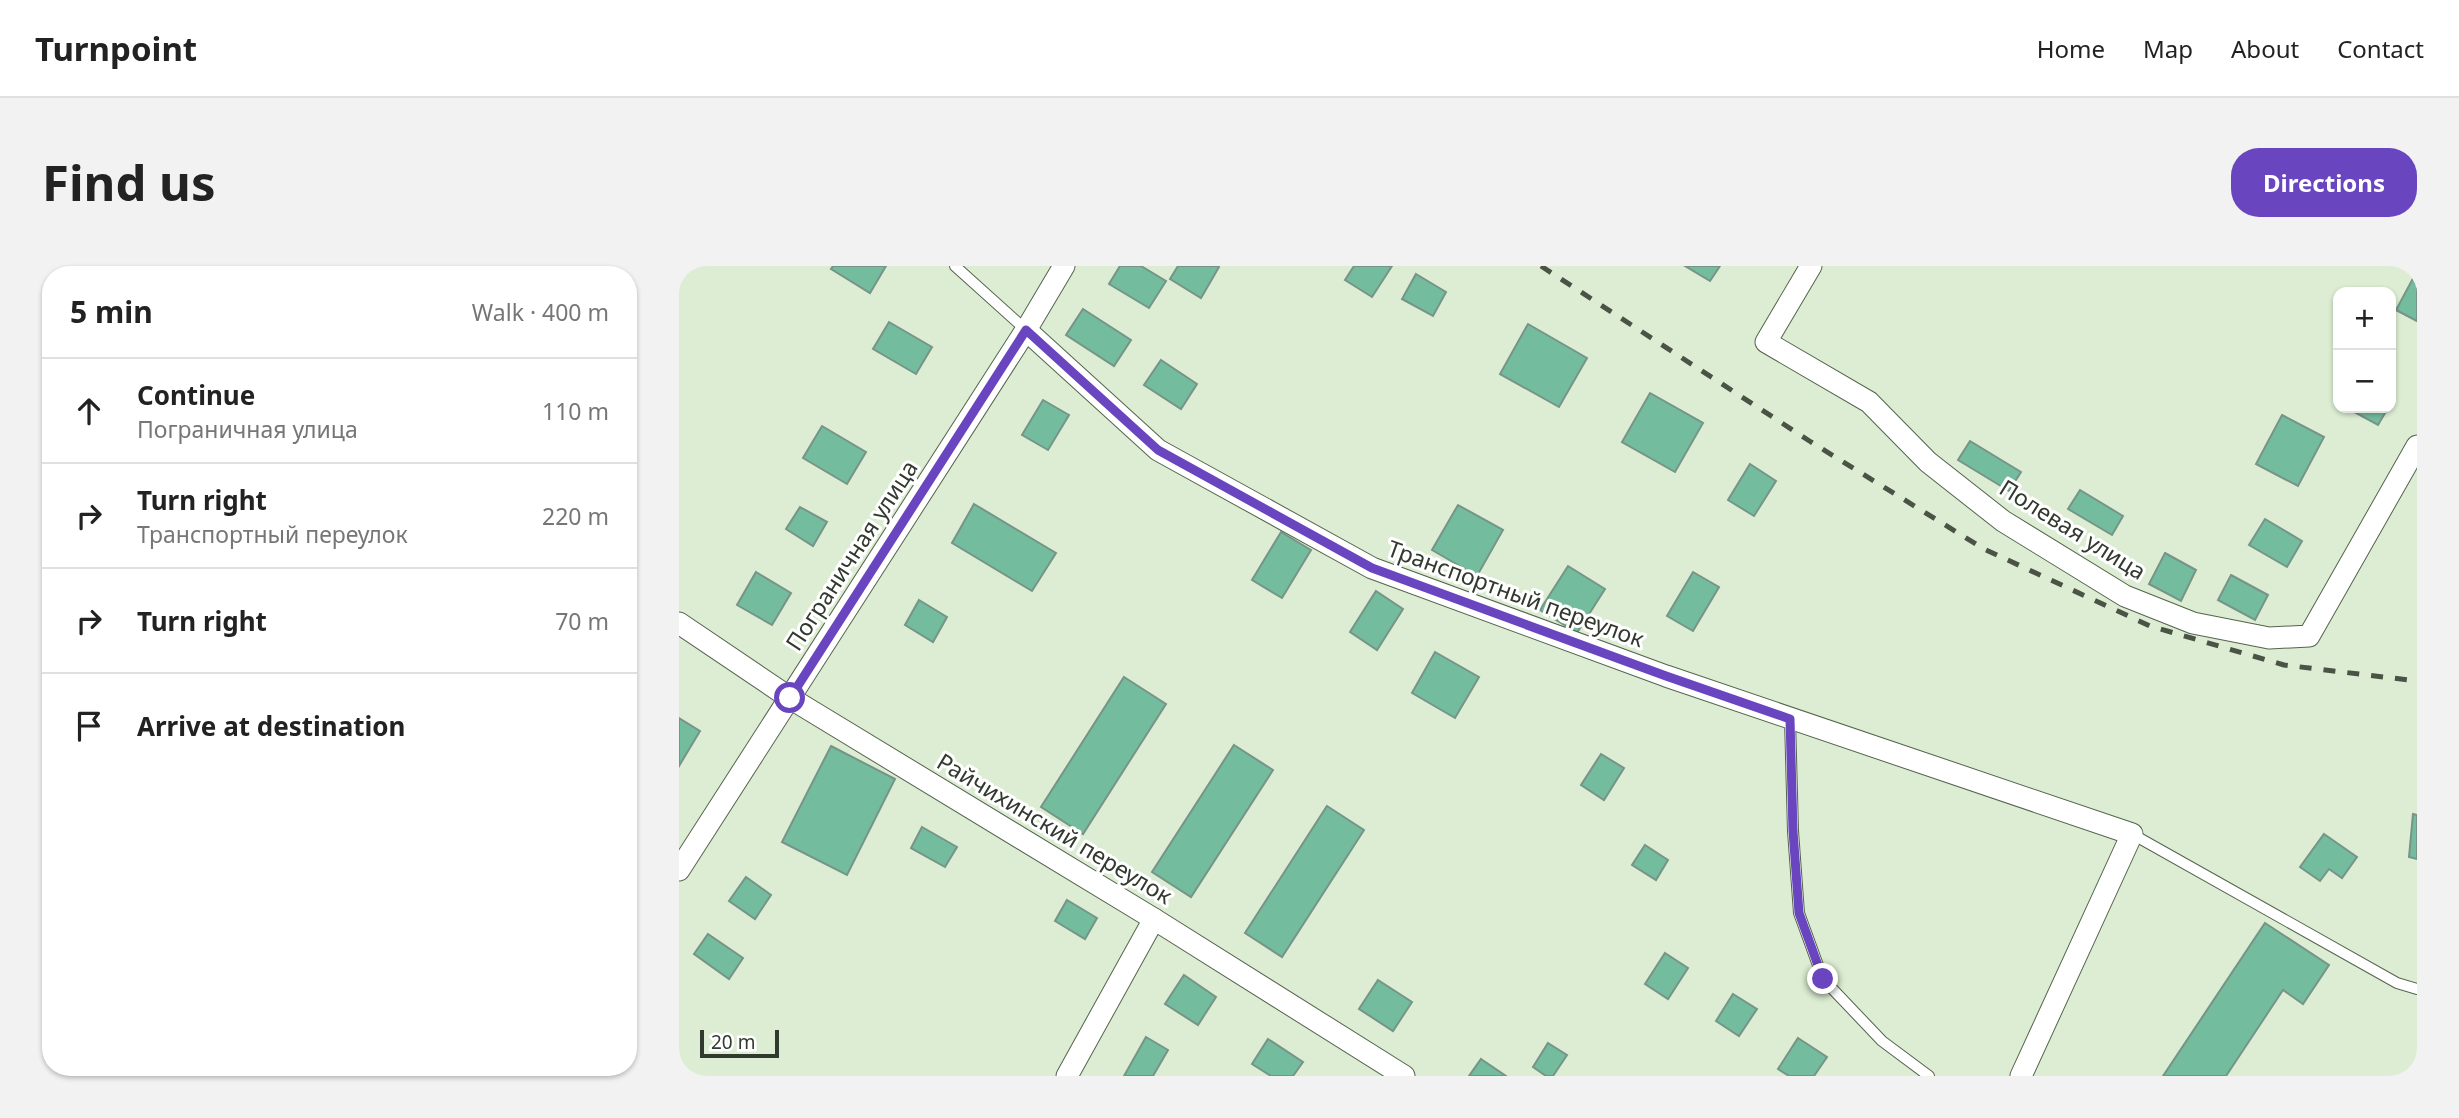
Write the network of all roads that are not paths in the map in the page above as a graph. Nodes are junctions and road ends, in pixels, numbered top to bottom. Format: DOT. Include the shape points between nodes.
graph roads {
  1 [pos="955,266"];
  2 [pos="1064,266"];
  3 [pos="1811,266"];
  4 [pos="1026,330"];
  5 [pos="2417,446"];
  6 [pos="679,623"];
  7 [pos="790,698"];
  8 [pos="1790,719"];
  9 [pos="2132,834"];
  10 [pos="679,870"];
  11 [pos="1154,919"];
  12 [pos="2417,989"];
  13 [pos="1067,1076"];
  14 [pos="1404,1076"];
  15 [pos="1929,1076"];
  16 [pos="2021,1076"];
  1 -- 4 [label="lane, Транспортный переулок"];
  2 -- 4 [label="street, Пограничная улица"];
  3 -- 5 [label="street, Полевая улица" via="1766,342 1869,402 1928,462 2003,521 2125,596 2193,623 2269,638 2309,636"];
  4 -- 7 [label="street, Пограничная улица"];
  4 -- 8 [label="street, Транспортный переулок" via="1158,450 1372,568"];
  6 -- 7 [label="street, Райчихинский переулок"];
  7 -- 10 [label="street, Пограничная улица"];
  7 -- 11 [label="street, Райчихинский переулок"];
  8 -- 9 [label="street, Транспортный переулок"];
  8 -- 15 [label="lane" via="1799,913 1823,979 1882,1041"];
  9 -- 12 [label="lane" via="2397,983"];
  9 -- 16 [label="street"];
  11 -- 13 [label="street"];
  11 -- 14 [label="street, Райчихинский переулок"];
}
